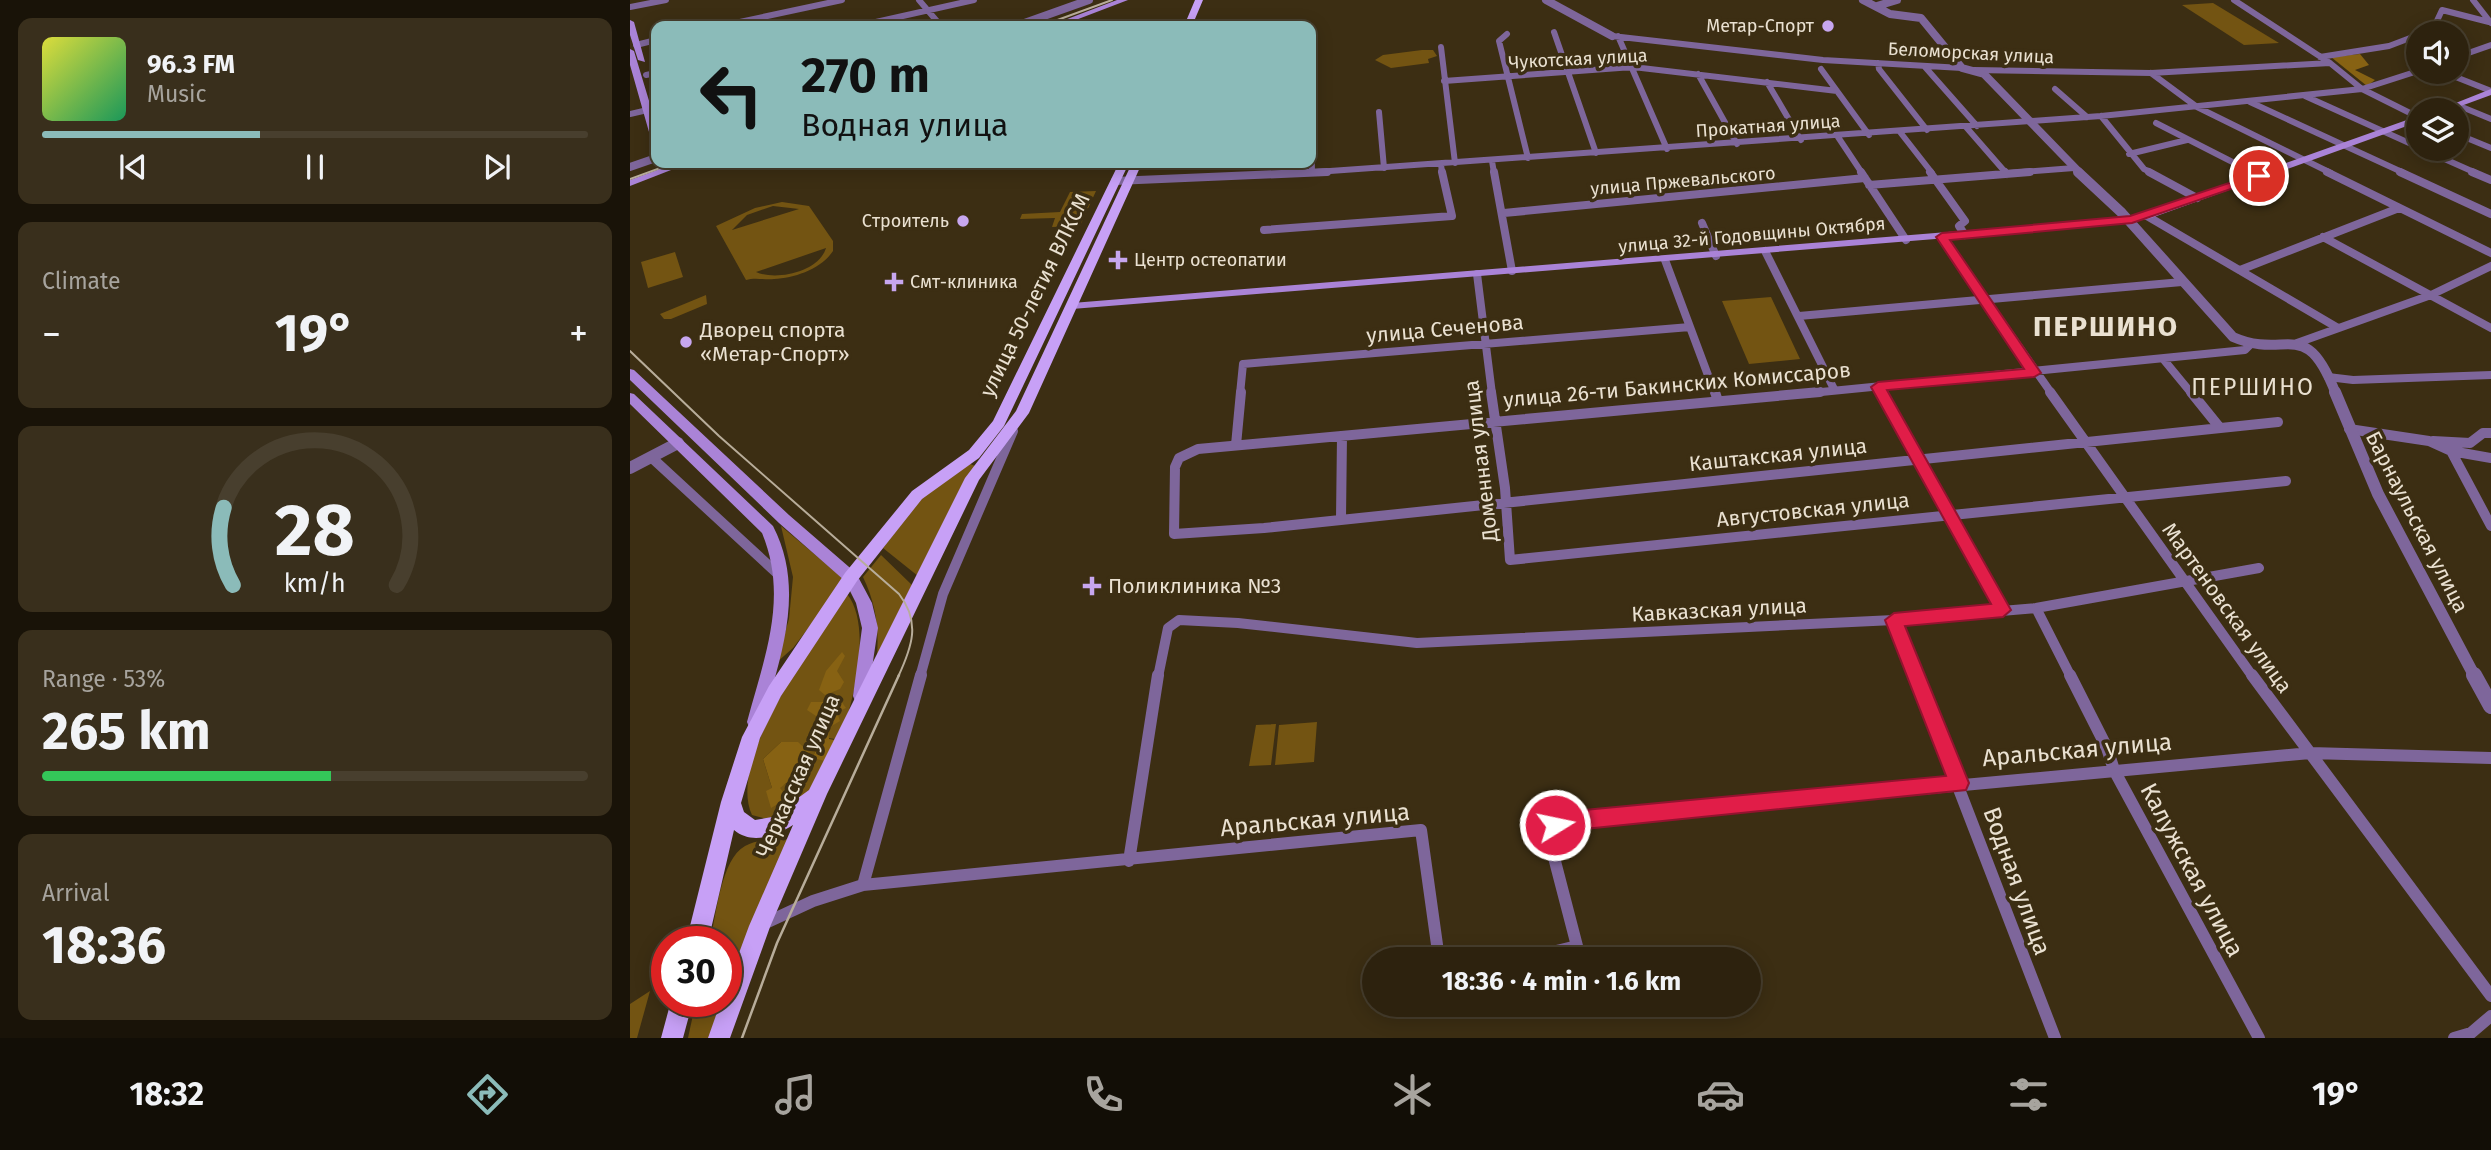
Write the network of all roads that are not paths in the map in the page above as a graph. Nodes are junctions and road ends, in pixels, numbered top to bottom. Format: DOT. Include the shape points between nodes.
graph roads {
  1 [pos="666,0"];
  2 [pos="842,0"];
  3 [pos="919,0"];
  4 [pos="975,0"];
  5 [pos="1089,0"];
  6 [pos="1124,0"];
  7 [pos="1199,0"];
  8 [pos="1207,0"];
  9 [pos="1546,0"];
  10 [pos="1863,0"];
  11 [pos="1897,0"];
  12 [pos="2234,0"];
  13 [pos="2473,0"];
  14 [pos="1878,3"];
  15 [pos="630,8"];
  16 [pos="928,10"];
  17 [pos="758,21"];
  18 [pos="880,21"];
  19 [pos="937,21"];
  20 [pos="1030,21"];
  21 [pos="1067,21"];
  22 [pos="1190,21"];
  23 [pos="1201,21"];
  24 [pos="2437,21"];
  25 [pos="630,22"];
  26 [pos="2490,22"];
  27 [pos="1554,32"];
  28 [pos="1507,34"];
  29 [pos="1615,36"];
  30 [pos="2406,39"];
  31 [pos="651,43"];
  32 [pos="2491,45"];
  33 [pos="1441,47"];
  34 [pos="635,51"];
  35 [pos="2469,53"];
  36 [pos="2320,57"];
  37 [pos="1806,58"];
  38 [pos="1823,60"];
  39 [pos="1878,63"];
  40 [pos="2330,63"];
  41 [pos="1925,66"];
  42 [pos="1633,67"];
  43 [pos="1821,68"];
  44 [pos="1967,69"];
  45 [pos="1569,71"];
  46 [pos="2151,73"];
  47 [pos="651,74"];
  48 [pos="1698,74"];
  49 [pos="646,75"];
  50 [pos="2406,75"];
  51 [pos="1507,76"];
  52 [pos="1444,80"];
  53 [pos="1767,82"];
  54 [pos="2469,83"];
  55 [pos="2055,89"];
  56 [pos="2362,89"];
  57 [pos="1837,91"];
  58 [pos="2491,92"];
  59 [pos="2305,96"];
  60 [pos="651,98"];
  61 [pos="2469,100"];
  62 [pos="651,101"];
  63 [pos="2249,102"];
  64 [pos="2197,107"];
  65 [pos="651,108"];
  66 [pos="2469,110"];
  67 [pos="1379,111"];
  68 [pos="2406,112"];
  69 [pos="630,114"];
  70 [pos="2101,116"];
  71 [pos="2087,117"];
  72 [pos="2491,119"];
  73 [pos="2032,122"];
  74 [pos="2156,123"];
  75 [pos="2406,123"];
  76 [pos="1966,127"];
  77 [pos="1977,127"];
  78 [pos="1927,130"];
  79 [pos="2384,131"];
  80 [pos="1899,132"];
  81 [pos="1869,135"];
  82 [pos="1838,137"];
  83 [pos="1801,139"];
  84 [pos="2469,139"];
  85 [pos="2187,140"];
  86 [pos="2406,141"];
  87 [pos="1737,144"];
  88 [pos="2345,145"];
  89 [pos="1667,149"];
  90 [pos="2491,149"];
  91 [pos="1596,153"];
  92 [pos="2129,154"];
  93 [pos="1528,158"];
  94 [pos="651,160"];
  95 [pos="2303,160"];
  96 [pos="1492,161"];
  97 [pos="2449,161"];
  98 [pos="1455,163"];
  99 [pos="1441,164"];
  100 [pos="630,167"];
  101 [pos="660,168"];
  102 [pos="1122,168"];
  103 [pos="1135,168"];
  104 [pos="1312,168"];
  105 [pos="1384,168"];
  106 [pos="2074,168"];
  107 [pos="1312,173"];
  108 [pos="2007,174"];
  109 [pos="2259,176"];
  110 [pos="1937,180"];
  111 [pos="2491,180"];
  112 [pos="1115,181"];
  113 [pos="1129,181"];
  114 [pos="1867,182"];
  115 [pos="630,183"];
  116 [pos="2197,198"];
  117 [pos="2399,208"];
  118 [pos="1504,213"];
  119 [pos="2491,214"];
  120 [pos="2147,216"];
  121 [pos="2127,220"];
  122 [pos="1702,223"];
  123 [pos="1264,230"];
  124 [pos="1965,235"];
  125 [pos="1942,237"];
  126 [pos="2323,237"];
  127 [pos="1906,240"];
  128 [pos="1765,251"];
  129 [pos="2491,253"];
  130 [pos="1716,256"];
  131 [pos="1665,260"];
  132 [pos="2491,266"];
  133 [pos="2240,270"];
  134 [pos="1512,271"];
  135 [pos="1478,274"];
  136 [pos="2182,282"];
  137 [pos="2431,295"];
  138 [pos="1983,299"];
  139 [pos="1055,306"];
  140 [pos="1072,306"];
  141 [pos="1799,316"];
  142 [pos="1690,327"];
  143 [pos="2338,328"];
  144 [pos="2491,328"];
  145 [pos="2297,343"];
  146 [pos="1484,344"];
  147 [pos="2250,345"];
  148 [pos="2164,360"];
  149 [pos="630,373"];
  150 [pos="2034,373"];
  151 [pos="2491,375"];
  152 [pos="2328,377"];
  153 [pos="1878,387"];
  154 [pos="1834,389"];
  155 [pos="630,397"];
  156 [pos="1718,401"];
  157 [pos="1497,421"];
  158 [pos="2278,422"];
  159 [pos="1015,427"];
  160 [pos="2220,428"];
  161 [pos="2349,429"];
  162 [pos="2491,433"];
  163 [pos="695,434"];
  164 [pos="1342,436"];
  165 [pos="2087,442"];
  166 [pos="2429,442"];
  167 [pos="678,443"];
  168 [pos="2470,443"];
  169 [pos="1236,445"];
  170 [pos="2451,452"];
  171 [pos="651,457"];
  172 [pos="2486,457"];
  173 [pos="1918,458"];
  174 [pos="630,468"];
  175 [pos="2286,481"];
  176 [pos="2122,495"];
  177 [pos="1509,501"];
  178 [pos="1949,515"];
  179 [pos="1341,518"];
  180 [pos="2491,526"];
  181 [pos="1174,534"];
  182 [pos="1510,560"];
  183 [pos="2259,568"];
  184 [pos="851,578"];
  185 [pos="784,579"];
  186 [pos="2182,581"];
  187 [pos="2036,608"];
  188 [pos="2003,610"];
  189 [pos="1894,620"];
  190 [pos="2491,706"];
  191 [pos="854,721"];
  192 [pos="751,737"];
  193 [pos="2310,753"];
  194 [pos="2491,758"];
  195 [pos="2114,770"];
  196 [pos="1959,783"];
  197 [pos="818,791"];
  198 [pos="731,802"];
  199 [pos="1129,861"];
  200 [pos="863,885"];
  201 [pos="701,926"];
  202 [pos="760,926"];
  203 [pos="1437,947"];
  204 [pos="1573,947"];
  205 [pos="2491,996"];
  206 [pos="2491,1016"];
  207 [pos="678,1017"];
  208 [pos="672,1038"];
  209 [pos="719,1038"];
  210 [pos="2055,1038"];
  211 [pos="2259,1038"];
  212 [pos="2454,1038"];
  1 -- 15 [label="street"];
  2 -- 17 [label="street"];
  3 -- 16 [label="street"];
  4 -- 16 [label="street"];
  5 -- 20 [label="street"];
  6 -- 21 [label="main road"];
  7 -- 22 [label="main road"];
  8 -- 23 [label="main road"];
  9 -- 29 [label="street"];
  10 -- 14 [label="street"];
  11 -- 14 [label="street"];
  12 -- 36 [label="street"];
  13 -- 26 [label="street"];
  14 -- 44 [label="street" via="1890,14 1921,18"];
  16 -- 18 [label="street"];
  16 -- 19 [label="street"];
  24 -- 26 [label="street" via="2442,10"];
  25 -- 34 [label="main road"];
  27 -- 45 [label="street"];
  28 -- 51 [label="street" via="1499,41"];
  29 -- 37 [label="street, Беломорская улица"];
  29 -- 42 [label="street"];
  30 -- 36 [label="street"];
  31 -- 34 [label="street"];
  32 -- 35 [label="street"];
  33 -- 52 [label="street"];
  34 -- 49 [label="main road"];
  34 -- 62 [label="main road"];
  36 -- 40 [label="street"];
  37 -- 38 [label="street, Беломорская улица"];
  37 -- 43 [label="street"];
  38 -- 39 [label="street, Беломорская улица"];
  38 -- 43 [label="street"];
  39 -- 41 [label="street, Беломорская улица"];
  39 -- 78 [label="street"];
  40 -- 46 [label="street, Беломорская улица"];
  40 -- 56 [label="street"];
  41 -- 44 [label="street, Беломорская улица"];
  41 -- 77 [label="street"];
  42 -- 45 [label="street, Чукотская улица"];
  42 -- 48 [label="street, Чукотская улица"];
  42 -- 89 [label="street"];
  43 -- 57 [label="street"];
  44 -- 46 [label="street, Беломорская улица"];
  44 -- 73 [label="street" via="1984,74"];
  45 -- 51 [label="street, Чукотская улица"];
  45 -- 91 [label="street"];
  46 -- 64 [label="street"];
  47 -- 49 [label="street"];
  48 -- 53 [label="street, Чукотская улица"];
  48 -- 87 [label="street"];
  49 -- 60 [label="main road"];
  50 -- 56 [label="street, Прокатная улица"];
  51 -- 52 [label="street, Чукотская улица"];
  51 -- 93 [label="street"];
  52 -- 98 [label="street"];
  53 -- 57 [label="street, Чукотская улица"];
  53 -- 83 [label="street"];
  54 -- 58 [label="street"];
  55 -- 71 [label="street"];
  56 -- 59 [label="street, Прокатная улица"];
  56 -- 68 [label="street"];
  57 -- 81 [label="street"];
  58 -- 61 [label="main road"];
  59 -- 63 [label="street, Прокатная улица"];
  59 -- 79 [label="street"];
  63 -- 64 [label="street, Прокатная улица"];
  63 -- 88 [label="street"];
  64 -- 70 [label="street, Прокатная улица"];
  64 -- 95 [label="street"];
  65 -- 69 [label="street"];
  66 -- 72 [label="street"];
  67 -- 105 [label="street"];
  70 -- 71 [label="street, Прокатная улица"];
  70 -- 92 [label="street"];
  71 -- 73 [label="street, Прокатная улица"];
  73 -- 77 [label="street, Прокатная улица"];
  73 -- 106 [label="street"];
  74 -- 85 [label="street"];
  75 -- 79 [label="main road, улица 32-й Годовщины Октября"];
  76 -- 77 [label="street, Прокатная улица"];
  76 -- 78 [label="street, Прокатная улица"];
  76 -- 108 [label="street"];
  78 -- 80 [label="street, Прокатная улица"];
  79 -- 86 [label="street"];
  79 -- 88 [label="main road, улица 32-й Годовщины Октября"];
  80 -- 81 [label="street, Прокатная улица"];
  80 -- 110 [label="street"];
  81 -- 82 [label="street, Прокатная улица"];
  82 -- 83 [label="street, Прокатная улица"];
  82 -- 114 [label="street"];
  83 -- 87 [label="street, Прокатная улица"];
  84 -- 90 [label="street"];
  85 -- 92 [label="street"];
  85 -- 109 [label="street"];
  87 -- 89 [label="street, Прокатная улица"];
  88 -- 95 [label="main road, улица 32-й Годовщины Октября"];
  88 -- 119 [label="street"];
  89 -- 91 [label="street, Прокатная улица"];
  91 -- 93 [label="street, Прокатная улица"];
  92 -- 116 [label="street" via="2144,169"];
  93 -- 96 [label="street, Прокатная улица"];
  94 -- 100 [label="street"];
  95 -- 109 [label="main road, улица 32-й Годовщины Октября"];
  95 -- 117 [label="street"];
  96 -- 98 [label="street, Прокатная улица"];
  96 -- 118 [label="street"];
  97 -- 111 [label="street"];
  98 -- 99 [label="street, Прокатная улица"];
  99 -- 105 [label="street, Прокатная улица"];
  99 -- 123 [label="street" via="1452,216"];
  101 -- 115 [label="main road"];
  102 -- 112 [label="main road, улица 50-летия ВЛКСМ"];
  103 -- 113 [label="main road, улица 50-летия ВЛКСМ"];
  104 -- 107 [label="street"];
  105 -- 107 [label="street, Прокатная улица"];
  106 -- 108 [label="street, улица Пржевальского"];
  106 -- 121 [label="street"];
  107 -- 113 [label="street, Прокатная улица"];
  108 -- 110 [label="street, улица Пржевальского"];
  109 -- 116 [label="main road, улица 32-й Годовщины Октября"];
  110 -- 114 [label="street, улица Пржевальского"];
  110 -- 124 [label="street" via="1960,209 1965,221 1959,226"];
  112 -- 113 [label="street, Прокатная улица"];
  112 -- 139 [label="main road, улица 50-летия ВЛКСМ"];
  113 -- 140 [label="main road, улица 50-летия ВЛКСМ"];
  114 -- 118 [label="street, улица Пржевальского" via="1824,181"];
  114 -- 127 [label="street"];
  116 -- 120 [label="main road, улица 32-й Годовщины Октября"];
  117 -- 126 [label="street"];
  117 -- 129 [label="street"];
  118 -- 134 [label="street"];
  120 -- 121 [label="main road, улица 32-й Годовщины Октября"];
  120 -- 133 [label="street"];
  121 -- 124 [label="main road, улица 32-й Годовщины Октября"];
  121 -- 136 [label="street"];
  122 -- 130 [label="street"];
  124 -- 125 [label="main road, улица 32-й Годовщины Октября"];
  125 -- 127 [label="main road, улица 32-й Годовщины Октября"];
  125 -- 138 [label="street, Мартеновская улица"];
  126 -- 133 [label="street"];
  126 -- 137 [label="street"];
  127 -- 128 [label="main road, улица 32-й Годовщины Октября"];
  128 -- 130 [label="main road, улица 32-й Годовщины Октября"];
  128 -- 141 [label="street"];
  130 -- 131 [label="main road, улица 32-й Годовщины Октября"];
  131 -- 134 [label="main road, улица 32-й Годовщины Октября"];
  131 -- 142 [label="street"];
  132 -- 137 [label="street, улица 26-ти Бакинских Комиссаров"];
  133 -- 143 [label="street"];
  134 -- 135 [label="main road, улица 32-й Годовщины Октября"];
  135 -- 140 [label="main road, улица 32-й Годовщины Октября"];
  135 -- 146 [label="street, Доменная улица"];
  136 -- 138 [label="street"];
  136 -- 147 [label="street" via="2233,337"];
  137 -- 143 [label="street, улица 26-ти Бакинских Комиссаров"];
  137 -- 144 [label="street"];
  138 -- 141 [label="street"];
  138 -- 150 [label="street, Мартеновская улица"];
  139 -- 140 [label="main road"];
  139 -- 184 [label="main road, улица 50-летия ВЛКСМ" via="985,443 916,495"];
  140 -- 159 [label="main road, улица 50-летия ВЛКСМ"];
  141 -- 154 [label="street"];
  142 -- 146 [label="street, улица Сеченова"];
  142 -- 156 [label="street"];
  143 -- 145 [label="street, улица 26-ти Бакинских Комиссаров"];
  145 -- 147 [label="street, улица 26-ти Бакинских Комиссаров"];
  145 -- 152 [label="street, Барнаульская улица" via="2313,351"];
  146 -- 157 [label="street, Доменная улица"];
  146 -- 169 [label="street, улица Сеченова" via="1243,364"];
  147 -- 148 [label="street, улица 26-ти Бакинских Комиссаров" via="2245,350"];
  148 -- 150 [label="street, улица 26-ти Бакинских Комиссаров"];
  148 -- 160 [label="street"];
  149 -- 163 [label="main road, Черкасская улица"];
  150 -- 153 [label="street, улица 26-ти Бакинских Комиссаров"];
  150 -- 165 [label="street, Мартеновская улица"];
  151 -- 152 [label="street"];
  152 -- 161 [label="street, Барнаульская улица"];
  153 -- 154 [label="street, улица 26-ти Бакинских Комиссаров"];
  153 -- 173 [label="street"];
  154 -- 156 [label="street, улица 26-ти Бакинских Комиссаров"];
  155 -- 167 [label="main road, Черкасская улица"];
  156 -- 157 [label="street, улица 26-ти Бакинских Комиссаров"];
  157 -- 164 [label="street, улица 26-ти Бакинских Комиссаров"];
  157 -- 177 [label="street, Доменная улица"];
  158 -- 160 [label="street, Каштакская улица"];
  159 -- 191 [label="main road, улица 50-летия ВЛКСМ" via="973,478"];
  159 -- 200 [label="street" via="943,594"];
  160 -- 165 [label="street, Каштакская улица"];
  161 -- 166 [label="street, Барнаульская улица"];
  161 -- 190 [label="street, Барнаульская улица" via="2404,548"];
  162 -- 168 [label="street"];
  163 -- 167 [label="main road"];
  163 -- 184 [label="main road, Черкасская улица"];
  164 -- 169 [label="street, улица 26-ти Бакинских Комиссаров"];
  164 -- 179 [label="street"];
  165 -- 173 [label="street, Каштакская улица"];
  165 -- 176 [label="street, Мартеновская улица"];
  166 -- 168 [label="street"];
  166 -- 170 [label="street, Барнаульская улица"];
  167 -- 171 [label="street"];
  167 -- 185 [label="main road, Черкасская улица" via="768,530 781,556"];
  168 -- 172 [label="street"];
  169 -- 181 [label="street, улица 26-ти Бакинских Комиссаров" via="1198,449 1179,458 1170,488"];
  170 -- 172 [label="street, Барнаульская улица"];
  170 -- 180 [label="street"];
  171 -- 174 [label="street"];
  171 -- 185 [label="street"];
  173 -- 177 [label="street, Каштакская улица"];
  173 -- 178 [label="street"];
  175 -- 176 [label="street, Августовская улица"];
  176 -- 178 [label="street, Августовская улица"];
  176 -- 186 [label="street, Мартеновская улица"];
  177 -- 179 [label="street, Каштакская улица"];
  177 -- 182 [label="street, Доменная улица"];
  178 -- 182 [label="street, Августовская улица"];
  178 -- 188 [label="street"];
  179 -- 181 [label="street, Каштакская улица"];
  183 -- 186 [label="street, Кавказская улица"];
  184 -- 191 [label="main road, Черкасская улица" via="870,628 865,679"];
  184 -- 192 [label="main road, улица 50-летия ВЛКСМ" via="775,691"];
  185 -- 192 [label="main road, Черкасская улица" via="778,631"];
  186 -- 187 [label="street, Кавказская улица"];
  186 -- 193 [label="street, Мартеновская улица"];
  187 -- 188 [label="street, Кавказская улица"];
  187 -- 195 [label="street, Калужская улица"];
  188 -- 189 [label="street, Кавказская улица"];
  189 -- 196 [label="street, Водная улица"];
  189 -- 199 [label="street, Кавказская улица" via="1417,643 1179,620 1168,628 1164,639"];
  191 -- 197 [label="main road, Черкасская улица"];
  192 -- 198 [label="main road, Черкасская улица"];
  193 -- 194 [label="street, Аральская улица"];
  193 -- 195 [label="street, Аральская улица"];
  193 -- 205 [label="street, Мартеновская улица"];
  195 -- 196 [label="street, Аральская улица"];
  195 -- 211 [label="street, Калужская улица"];
  196 -- 204 [label="street, Аральская улица" via="1563,822 1550,832 1550,842 1577,946"];
  196 -- 210 [label="street, Водная улица"];
  197 -- 198 [label="main road" via="786,819 756,830 737,823"];
  197 -- 202 [label="main road, Черкасская улица"];
  198 -- 201 [label="main road, Черкасская улица"];
  199 -- 200 [label="street, Аральская улица"];
  199 -- 203 [label="street, Аральская улица" via="1421,830"];
  200 -- 202 [label="street, Аральская улица" via="813,901"];
  202 -- 209 [label="main road, Черкасская улица"];
  206 -- 212 [label="street" via="2471,1033"];
  207 -- 208 [label="main road"];
}
